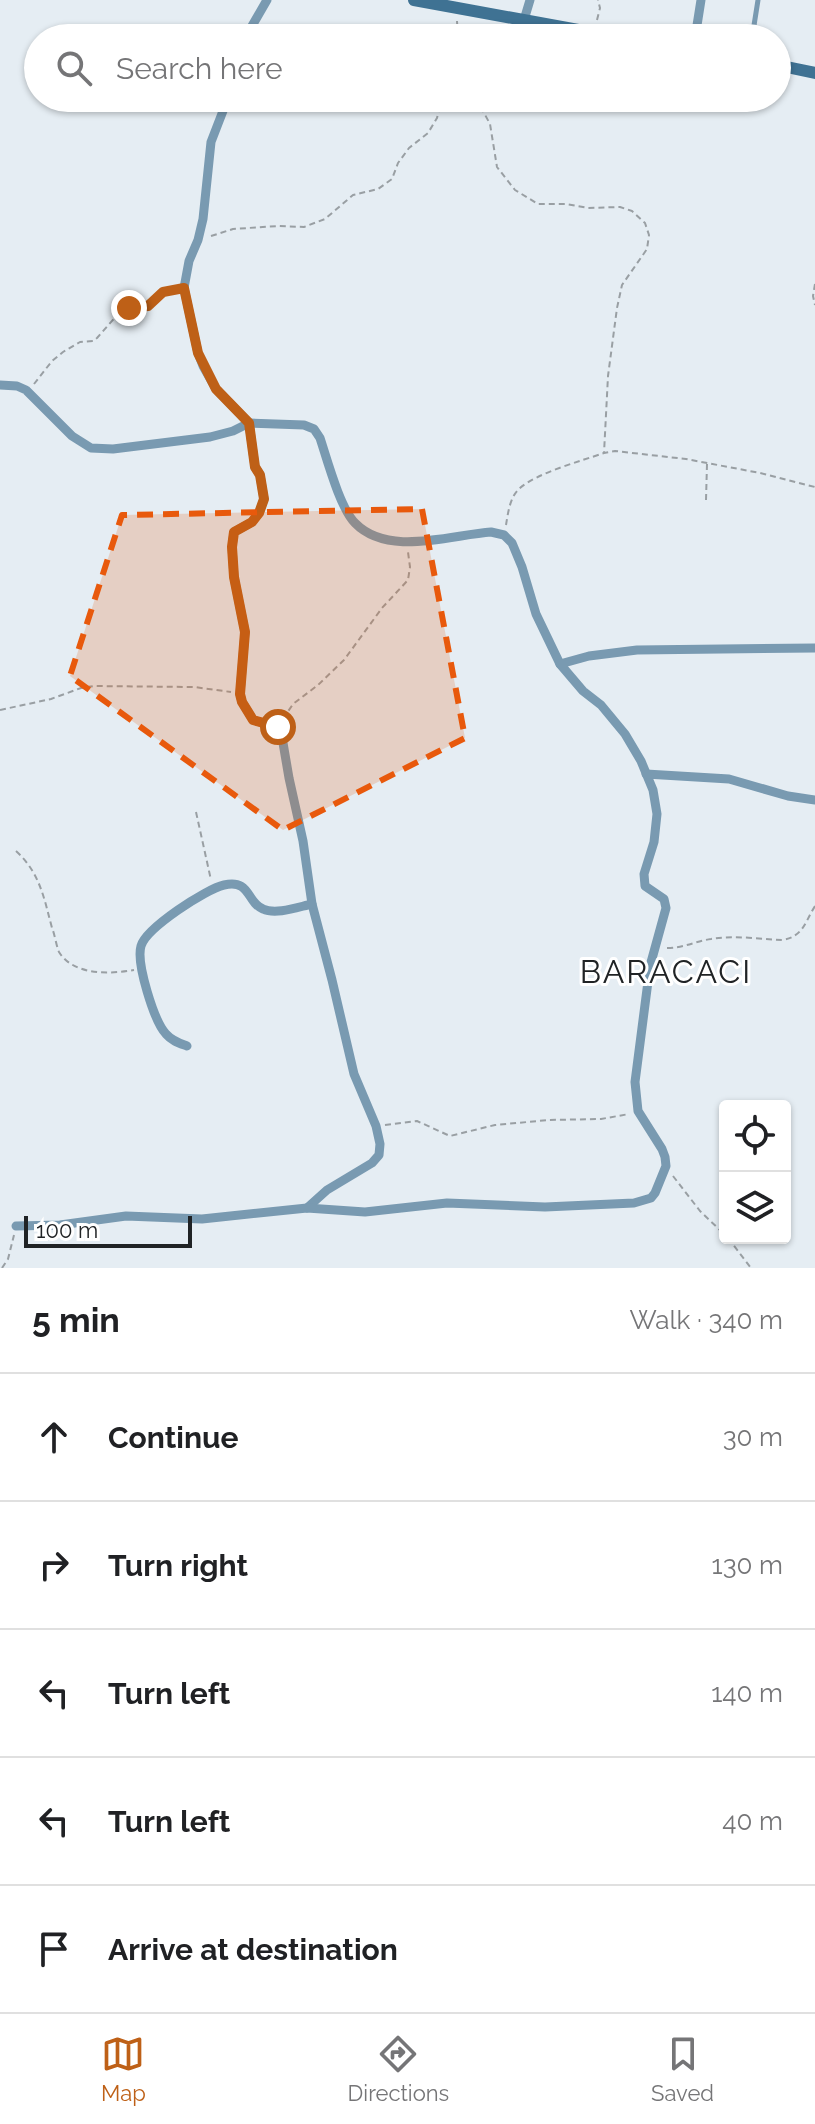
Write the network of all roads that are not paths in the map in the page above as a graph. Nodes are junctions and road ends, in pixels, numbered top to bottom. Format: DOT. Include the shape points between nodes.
graph roads {
  1 [pos="267,0"];
  2 [pos="414,0"];
  3 [pos="530,0"];
  4 [pos="701,0"];
  5 [pos="758,0"];
  6 [pos="524,20"];
  7 [pos="253,24"];
  8 [pos="545,24"];
  9 [pos="697,24"];
  10 [pos="754,24"];
  11 [pos="791,68"];
  12 [pos="815,73"];
  13 [pos="223,112"];
  14 [pos="0,385"];
  15 [pos="249,423"];
  16 [pos="815,648"];
  17 [pos="560,664"];
  18 [pos="646,774"];
  19 [pos="815,800"];
  20 [pos="312,904"];
  21 [pos="187,1046"];
  22 [pos="307,1208"];
  23 [pos="16,1226"];
  1 -- 7 [label="street"];
  2 -- 6 [label="main road"];
  3 -- 6 [label="street"];
  4 -- 9 [label="street"];
  5 -- 10 [label="lane"];
  6 -- 8 [label="main road"];
  11 -- 12 [label="main road"];
  13 -- 15 [label="street" via="211,142 203,219 184,288 203,366 216,389"];
  14 -- 15 [label="street" via="26,390 91,448 210,437"];
  15 -- 17 [label="street" via="314,429 345,507 372,535 406,541 504,535 512,543"];
  15 -- 20 [label="street" via="264,499 252,522 234,532 232,547 245,632 240,694 253,720 278,727 282,737"];
  16 -- 17 [label="street" via="637,650"];
  17 -- 18 [label="street" via="625,734"];
  18 -- 19 [label="street" via="729,779"];
  18 -- 22 [label="street" via="657,814 645,886 664,899 666,908 648,976 635,1082 638,1111 662,1149 666,1166 655,1193 634,1203 545,1207 447,1203 365,1212"];
  20 -- 21 [label="street" via="265,910 242,886 223,885 170,915 149,934 140,948 150,1002 165,1034"];
  20 -- 22 [label="street" via="354,1074 380,1144 372,1163"];
  22 -- 23 [label="street" via="202,1219 126,1216"];
}
